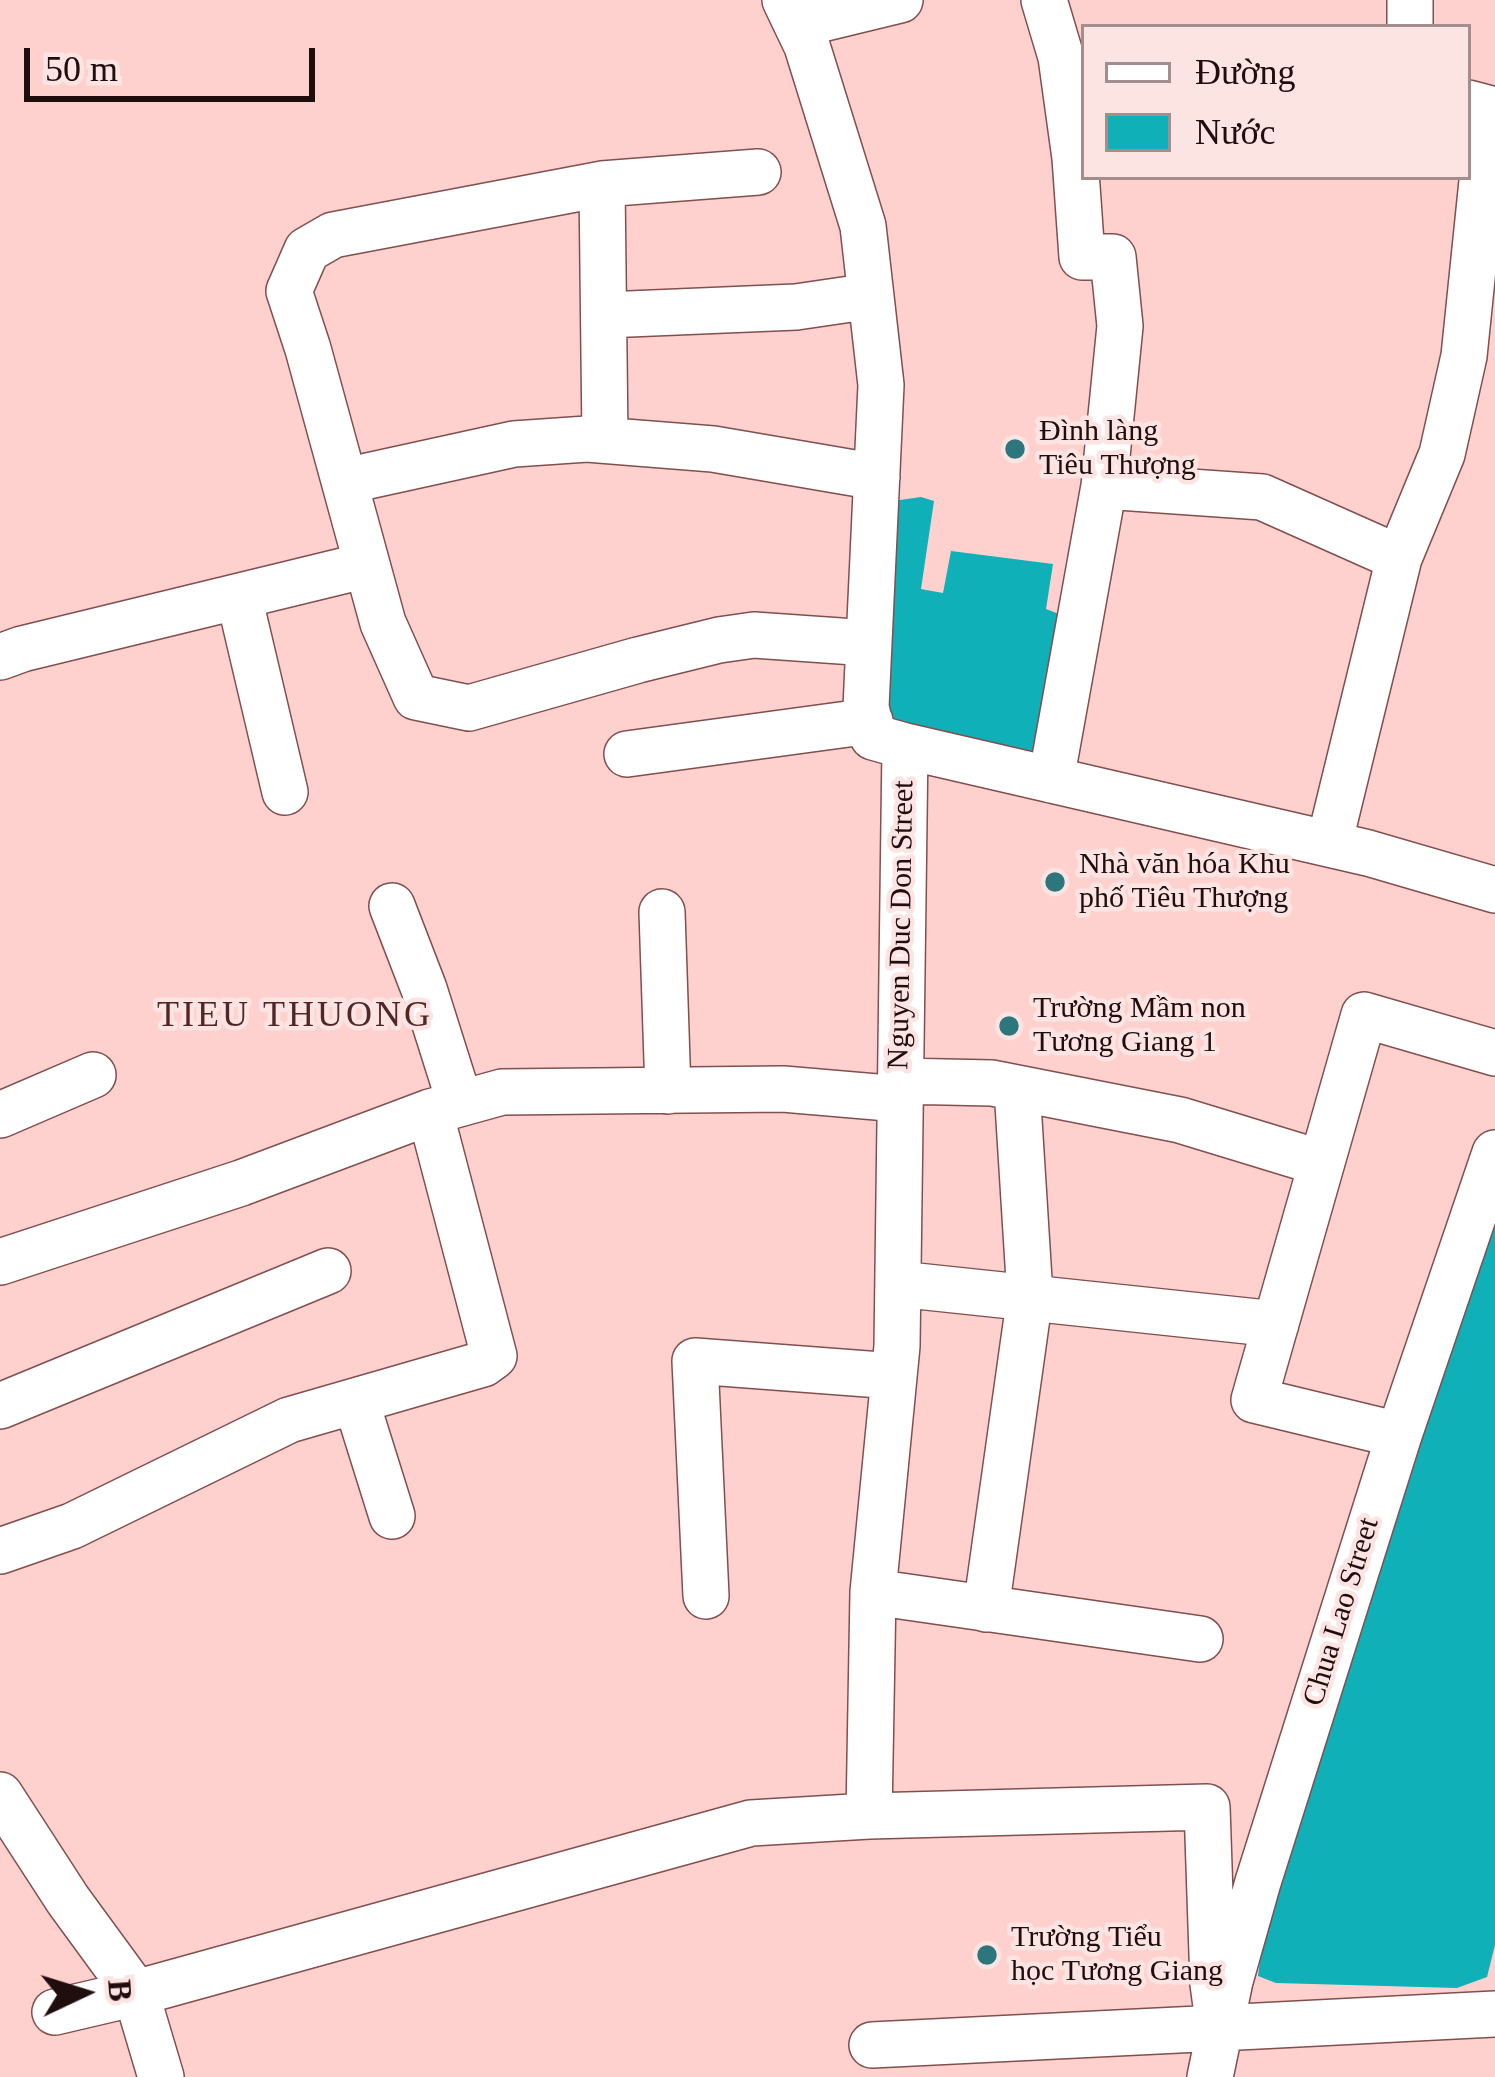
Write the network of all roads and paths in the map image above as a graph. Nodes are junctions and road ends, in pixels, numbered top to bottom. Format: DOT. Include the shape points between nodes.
graph roads {
  1 [pos="900,0"];
  2 [pos="1044,0"];
  3 [pos="791,12"];
  4 [pos="1483,127"];
  5 [pos="758,172"];
  6 [pos="602,184"];
  7 [pos="871,296"];
  8 [pos="605,315"];
  9 [pos="605,440"];
  10 [pos="877,477"];
  11 [pos="345,484"];
  12 [pos="1104,486"];
  13 [pos="1399,558"];
  14 [pos="367,565"];
  15 [pos="239,597"];
  16 [pos="869,643"];
  17 [pos="0,657"];
  18 [pos="887,734"];
  19 [pos="627,754"];
  20 [pos="1051,780"];
  21 [pos="285,792"];
  22 [pos="1329,844"];
  23 [pos="1495,890"];
  24 [pos="392,906"];
  25 [pos="662,912"];
  26 [pos="1495,1053"];
  27 [pos="93,1075"];
  28 [pos="1017,1088"];
  29 [pos="900,1090"];
  30 [pos="668,1091"];
  31 [pos="445,1107"];
  32 [pos="0,1115"];
  33 [pos="1495,1153"];
  34 [pos="1321,1163"];
  35 [pos="0,1262"];
  36 [pos="328,1270"];
  37 [pos="898,1284"];
  38 [pos="1030,1296"];
  39 [pos="1276,1324"];
  40 [pos="894,1376"];
  41 [pos="356,1401"];
  42 [pos="0,1406"];
  43 [pos="1399,1435"];
  44 [pos="392,1516"];
  45 [pos="0,1551"];
  46 [pos="873,1592"];
  47 [pos="706,1596"];
  48 [pos="986,1609"];
  49 [pos="1200,1640"];
  50 [pos="0,1795"];
  51 [pos="869,1816"];
  52 [pos="136,1994"];
  53 [pos="55,2012"];
  54 [pos="1495,2014"];
  55 [pos="1219,2028"];
  56 [pos="872,2044"];
  57 [pos="161,2077"];
  58 [pos="1210,2077"];
  1 -- 3 [label="street"];
  2 -- 12 [label="street" via="1064,77 1082,257 1114,257 1120,326"];
  3 -- 7 [label="street, Nguyen Duc Don Street" via="863,226"];
  4 -- 13 [label="street" via="1464,356 1442,454"];
  5 -- 6 [label="street"];
  6 -- 8 [label="street"];
  6 -- 11 [label="street" via="333,235 307,250 289,291"];
  7 -- 8 [label="street" via="796,308"];
  7 -- 10 [label="street, Nguyen Duc Don Street" via="881,385"];
  8 -- 9 [label="street"];
  9 -- 10 [label="street"];
  9 -- 11 [label="street" via="514,444"];
  10 -- 16 [label="street, Nguyen Duc Don Street"];
  11 -- 14 [label="street"];
  12 -- 13 [label="street" via="1262,496"];
  12 -- 20 [label="street"];
  13 -- 22 [label="street"];
  14 -- 15 [label="street"];
  14 -- 16 [label="street" via="416,697 469,708 718,640"];
  15 -- 17 [label="street"];
  15 -- 21 [label="street"];
  16 -- 18 [label="street, Nguyen Duc Don Street" via="866,706"];
  18 -- 19 [label="street"];
  18 -- 20 [label="street"];
  18 -- 29 [label="street, Nguyen Duc Don Street"];
  20 -- 22 [label="street"];
  22 -- 23 [label="street"];
  24 -- 31 [label="street" via="424,988"];
  25 -- 30 [label="street"];
  26 -- 34 [label="street" via="1364,1015"];
  27 -- 32 [label="street"];
  28 -- 29 [label="street"];
  28 -- 34 [label="street" via="1180,1120"];
  28 -- 38 [label="street"];
  29 -- 30 [label="street"];
  29 -- 37 [label="street, Nguyen Duc Don Street"];
  30 -- 31 [label="street" via="502,1092"];
  31 -- 35 [label="street"];
  31 -- 41 [label="street" via="494,1356"];
  33 -- 43 [label="street, Chua Lao Street"];
  34 -- 39 [label="street"];
  36 -- 42 [label="street"];
  37 -- 38 [label="street"];
  37 -- 40 [label="street, Nguyen Duc Don Street"];
  38 -- 39 [label="street"];
  38 -- 48 [label="street"];
  39 -- 43 [label="street" via="1254,1400"];
  40 -- 46 [label="street, Nguyen Duc Don Street"];
  40 -- 47 [label="street" via="695,1361"];
  41 -- 44 [label="street"];
  41 -- 45 [label="street" via="289,1420 72,1526"];
  43 -- 55 [label="street, Chua Lao Street"];
  46 -- 48 [label="street"];
  46 -- 51 [label="street, Nguyen Duc Don Street"];
  48 -- 49 [label="street"];
  50 -- 52 [label="street"];
  51 -- 52 [label="street" via="751,1823"];
  51 -- 55 [label="street" via="1207,1807"];
  52 -- 53 [label="street"];
  52 -- 57 [label="street"];
  54 -- 55 [label="street"];
  55 -- 56 [label="street"];
  55 -- 58 [label="street, Chua Lao Street"];
}
